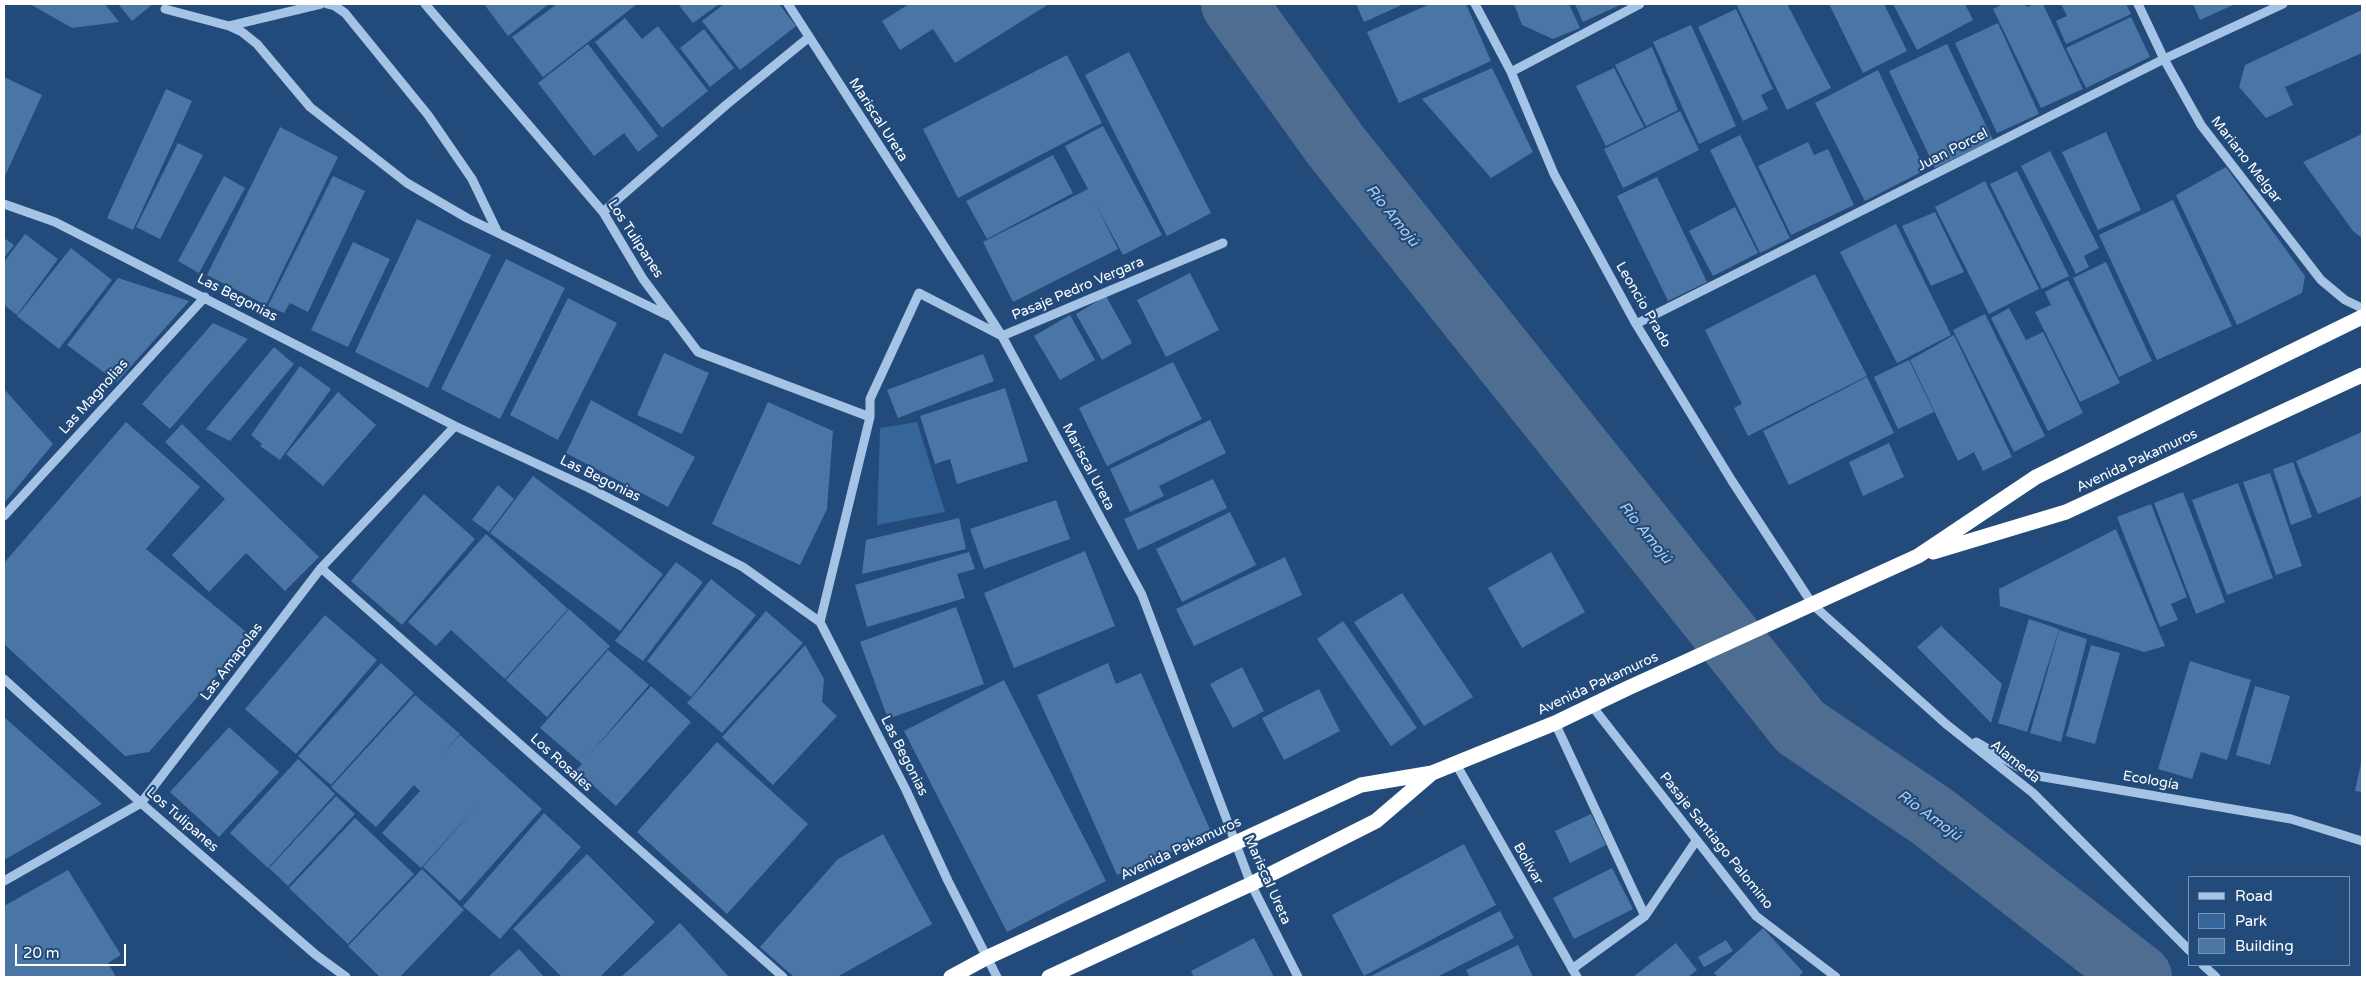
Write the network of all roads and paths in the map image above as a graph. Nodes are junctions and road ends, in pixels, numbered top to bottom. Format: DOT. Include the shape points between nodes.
graph roads {
  1 [pos="321,4"];
  2 [pos="327,4"];
  3 [pos="425,4"];
  4 [pos="788,4"];
  5 [pos="1476,4"];
  6 [pos="1640,4"];
  7 [pos="2138,4"];
  8 [pos="2283,4"];
  9 [pos="165,9"];
  10 [pos="229,26"];
  11 [pos="808,38"];
  12 [pos="2164,59"];
  13 [pos="1511,72"];
  14 [pos="4,204"];
  15 [pos="603,212"];
  16 [pos="498,233"];
  17 [pos="1223,243"];
  18 [pos="205,297"];
  19 [pos="2362,308"];
  20 [pos="2362,316"];
  21 [pos="672,317"];
  22 [pos="1636,324"];
  23 [pos="1002,336"];
  24 [pos="2362,375"];
  25 [pos="870,417"];
  26 [pos="455,426"];
  27 [pos="4,516"];
  28 [pos="1918,556"];
  29 [pos="321,568"];
  30 [pos="1813,605"];
  31 [pos="820,622"];
  32 [pos="4,679"];
  33 [pos="1592,706"];
  34 [pos="1555,723"];
  35 [pos="1946,724"];
  36 [pos="1456,764"];
  37 [pos="1432,773"];
  38 [pos="141,803"];
  39 [pos="1696,841"];
  40 [pos="2362,841"];
  41 [pos="1235,842"];
  42 [pos="4,881"];
  43 [pos="1251,884"];
  44 [pos="1645,916"];
  45 [pos="2188,949"];
  46 [pos="986,958"];
  47 [pos="2204,966"];
  48 [pos="1574,973"];
  49 [pos="996,976"];
  50 [pos="344,977"];
  51 [pos="782,977"];
  52 [pos="951,977"];
  53 [pos="1049,977"];
  54 [pos="1298,977"];
  55 [pos="1836,977"];
  56 [pos="2216,977"];
  1 -- 10 [label="street"];
  2 -- 16 [label="street" via="345,13 428,115 472,179"];
  3 -- 15 [label="street, Los Tulipanes"];
  4 -- 11 [label="street, Mariscal Ureta"];
  5 -- 13 [label="street, Leoncio Prado"];
  6 -- 13 [label="street"];
  7 -- 12 [label="street, Mariano Melgar"];
  8 -- 12 [label="street, Juan Porcel"];
  9 -- 10 [label="street"];
  10 -- 16 [label="street" via="256,44 310,107 407,184"];
  11 -- 15 [label="street" via="726,104"];
  11 -- 23 [label="street, Mariscal Ureta"];
  12 -- 19 [label="street, Mariano Melgar" via="2201,125 2315,272 2345,300"];
  12 -- 22 [label="street, Juan Porcel"];
  13 -- 22 [label="street, Leoncio Prado" via="1554,174"];
  14 -- 18 [label="street, Las Begonias" via="54,222"];
  15 -- 21 [label="street, Los Tulipanes" via="643,279"];
  16 -- 21 [label="street"];
  17 -- 23 [label="street, Pasaje Pedro Vergara"];
  18 -- 26 [label="street, Las Begonias"];
  18 -- 27 [label="street, Las Magnolias"];
  20 -- 28 [label="highway" via="2036,477"];
  21 -- 25 [label="street, Los Tulipanes" via="698,352"];
  22 -- 30 [label="street, Leoncio Prado"];
  23 -- 25 [label="street, Pasaje Pedro Vergara" via="919,293 870,399"];
  23 -- 41 [label="street, Mariscal Ureta" via="1142,595"];
  24 -- 28 [label="highway, Avenida Pakamuros" via="2066,512"];
  25 -- 31 [label="street"];
  26 -- 29 [label="street, Las Amapolas"];
  26 -- 31 [label="street, Las Begonias" via="589,488 743,567"];
  28 -- 30 [label="highway, Avenida Pakamuros"];
  29 -- 38 [label="street, Las Amapolas"];
  29 -- 51 [label="street, Los Rosales"];
  30 -- 33 [label="highway, Avenida Pakamuros"];
  30 -- 35 [label="street, Alameda"];
  31 -- 46 [label="street, Las Begonias" via="906,790"];
  32 -- 38 [label="street, Los Tulipanes"];
  33 -- 34 [label="highway, Avenida Pakamuros"];
  33 -- 39 [label="street, Pasaje Santiago Palomino"];
  34 -- 36 [label="highway, Avenida Pakamuros"];
  34 -- 44 [label="street"];
  35 -- 40 [label="street, Ecología" via="2032,776 2290,819"];
  35 -- 45 [label="street, Alameda" via="2033,793"];
  36 -- 37 [label="highway, Avenida Pakamuros"];
  36 -- 48 [label="street, Bolívar"];
  37 -- 41 [label="highway, Avenida Pakamuros" via="1360,785"];
  37 -- 43 [label="highway, Avenida Pakamuros" via="1376,821"];
  38 -- 42 [label="street, Las Amapolas"];
  38 -- 50 [label="street, Los Tulipanes"];
  39 -- 44 [label="street"];
  39 -- 55 [label="street, Pasaje Santiago Palomino" via="1756,916"];
  41 -- 43 [label="street, Mariscal Ureta"];
  41 -- 46 [label="highway, Avenida Pakamuros"];
  43 -- 53 [label="highway, Avenida Pakamuros"];
  43 -- 54 [label="street, Mariscal Ureta"];
  44 -- 48 [label="street"];
  46 -- 49 [label="street, Las Begonias"];
  46 -- 52 [label="highway, Avenida Pakamuros"];
  47 -- 56 [label="street"];
}
